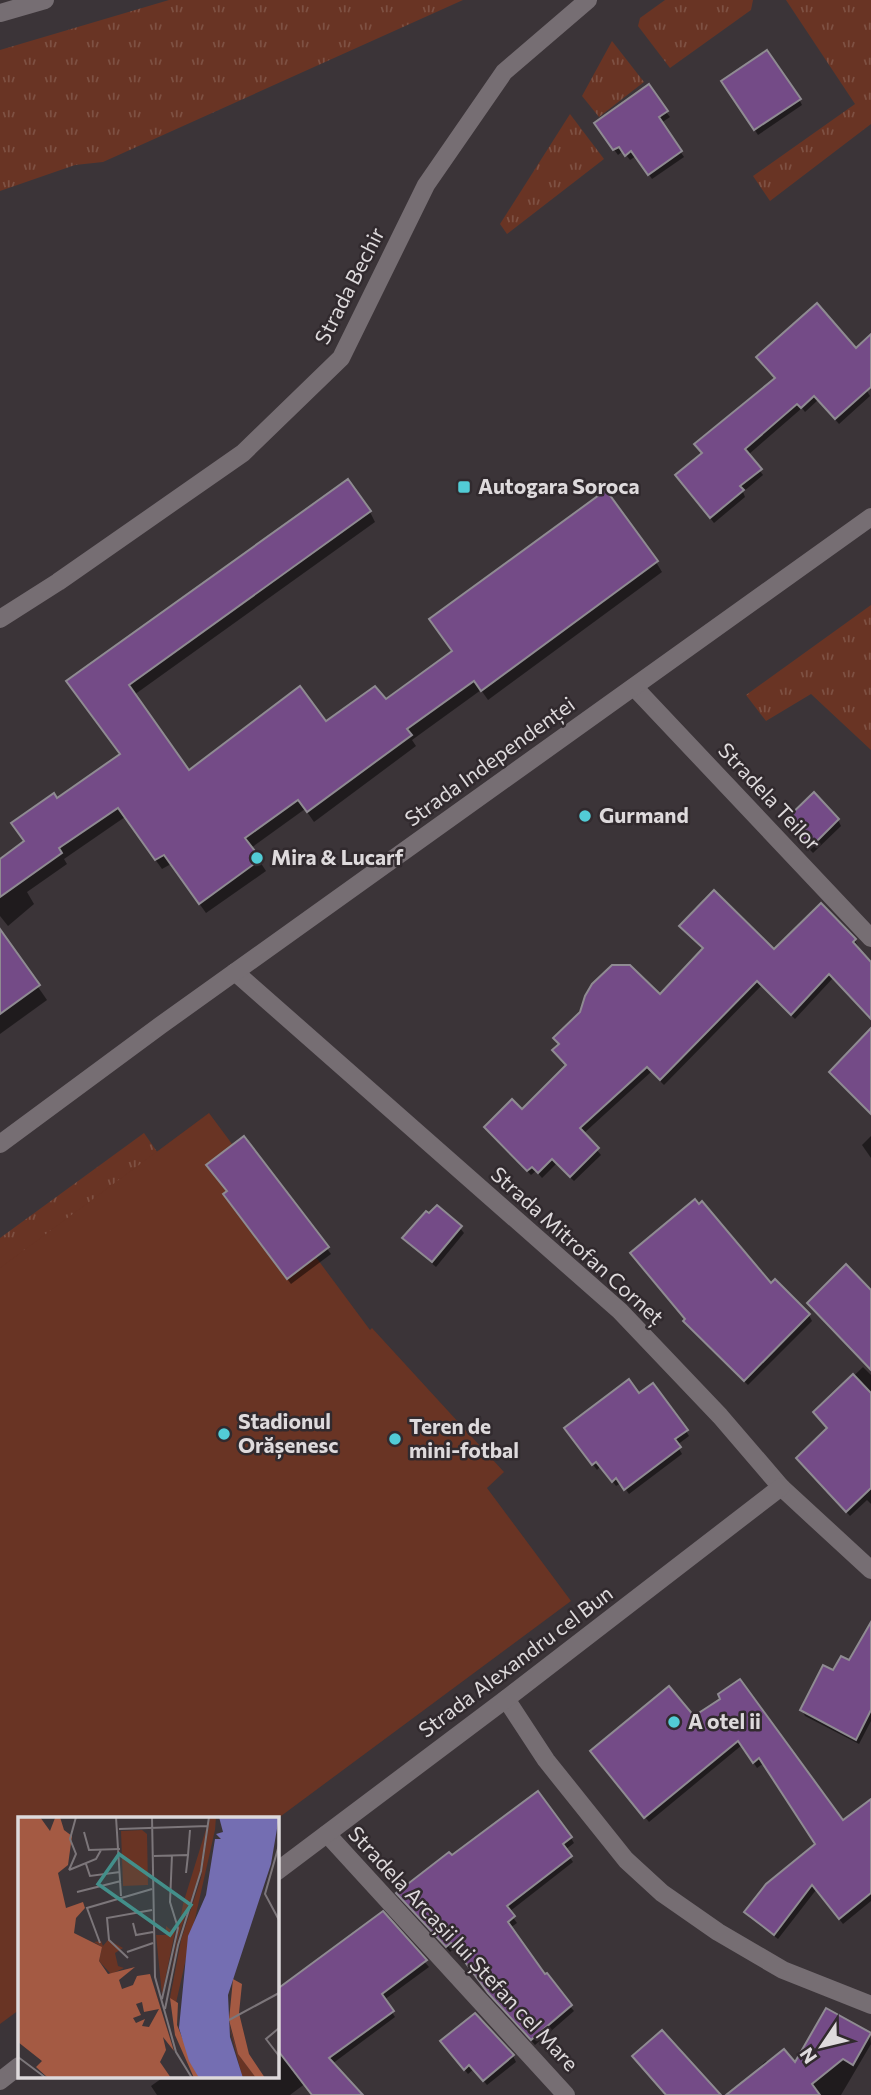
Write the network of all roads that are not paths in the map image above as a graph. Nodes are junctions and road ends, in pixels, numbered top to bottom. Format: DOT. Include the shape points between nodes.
graph roads {
  1 [pos="45,0"];
  2 [pos="588,0"];
  3 [pos="0,13"];
  4 [pos="871,517"];
  5 [pos="0,619"];
  6 [pos="634,687"];
  7 [pos="871,938"];
  8 [pos="235,972"];
  9 [pos="0,1144"];
  10 [pos="782,1487"];
  11 [pos="871,1570"];
  12 [pos="506,1699"];
  13 [pos="327,1835"];
  14 [pos="278,1871"];
  15 [pos="871,2005"];
  16 [pos="18,2067"];
  17 [pos="0,2081"];
  18 [pos="566,2095"];
  1 -- 3 [label="street"];
  2 -- 5 [label="street, Strada Bechir" via="504,72 426,185 341,358 243,453"];
  4 -- 6 [label="street, Strada Independenței"];
  6 -- 7 [label="street, Stradela Teilor"];
  6 -- 8 [label="street, Strada Independenței"];
  8 -- 9 [label="street, Strada Independenței"];
  8 -- 10 [label="street, Strada Mitrofan Corneț" via="620,1311"];
  10 -- 11 [label="street, Strada Mitrofan Corneț"];
  10 -- 12 [label="street, Strada Alexandru cel Bun"];
  12 -- 13 [label="street, Strada Alexandru cel Bun"];
  12 -- 15 [label="street" via="545,1760 626,1860 662,1893 783,1970"];
  13 -- 14 [label="street, Strada Alexandru cel Bun"];
  13 -- 18 [label="street, Stradela Arcașii lui Ștefan cel Mare"];
  16 -- 17 [label="street"];
}
